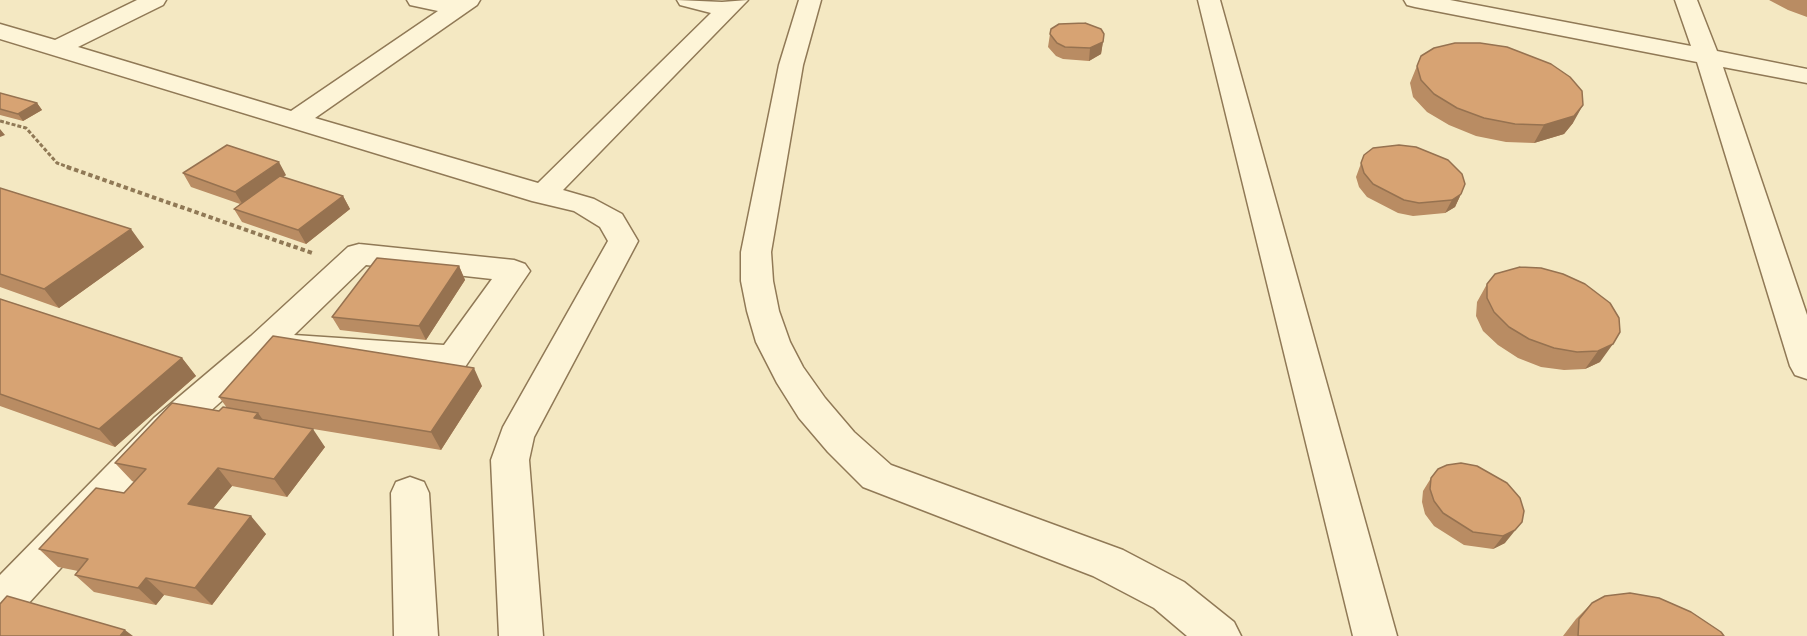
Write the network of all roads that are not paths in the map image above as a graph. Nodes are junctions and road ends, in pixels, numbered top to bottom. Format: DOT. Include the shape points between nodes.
graph roads {
  1 [pos="155,0"];
  2 [pos="418,0"];
  3 [pos="688,0"];
  4 [pos="810,0"];
  5 [pos="1209,0"];
  6 [pos="1415,0"];
  7 [pos="1686,0"];
  8 [pos="463,4"];
  9 [pos="732,5"];
  10 [pos="0,31"];
  11 [pos="57,48"];
  12 [pos="1707,56"];
  13 [pos="1807,76"];
  14 [pos="296,119"];
  15 [pos="542,195"];
  16 [pos="262,345"];
  17 [pos="1807,366"];
  18 [pos="410,494"];
  19 [pos="0,604"];
  20 [pos="416,636"];
  21 [pos="521,636"];
  22 [pos="1219,636"];
  23 [pos="1375,636"];
  1 -- 11 [label="street"];
  2 -- 8 [label="street"];
  3 -- 9 [label="street"];
  4 -- 22 [label="street" via="791,65 756,252 763,310 789,374 841,442 877,476 1108,563 1169,595"];
  5 -- 23 [label="street"];
  6 -- 12 [label="street"];
  7 -- 12 [label="street"];
  8 -- 14 [label="street"];
  9 -- 15 [label="street"];
  10 -- 11 [label="street"];
  11 -- 14 [label="street"];
  12 -- 13 [label="street"];
  12 -- 17 [label="street"];
  14 -- 15 [label="street"];
  15 -- 21 [label="street" via="584,205 611,222 623,241 516,437 510,460"];
  16 -- 16 [label="street" via="359,254 514,270 453,358"];
  16 -- 19 [label="street" via="167,428"];
  18 -- 20 [label="street"];
}
